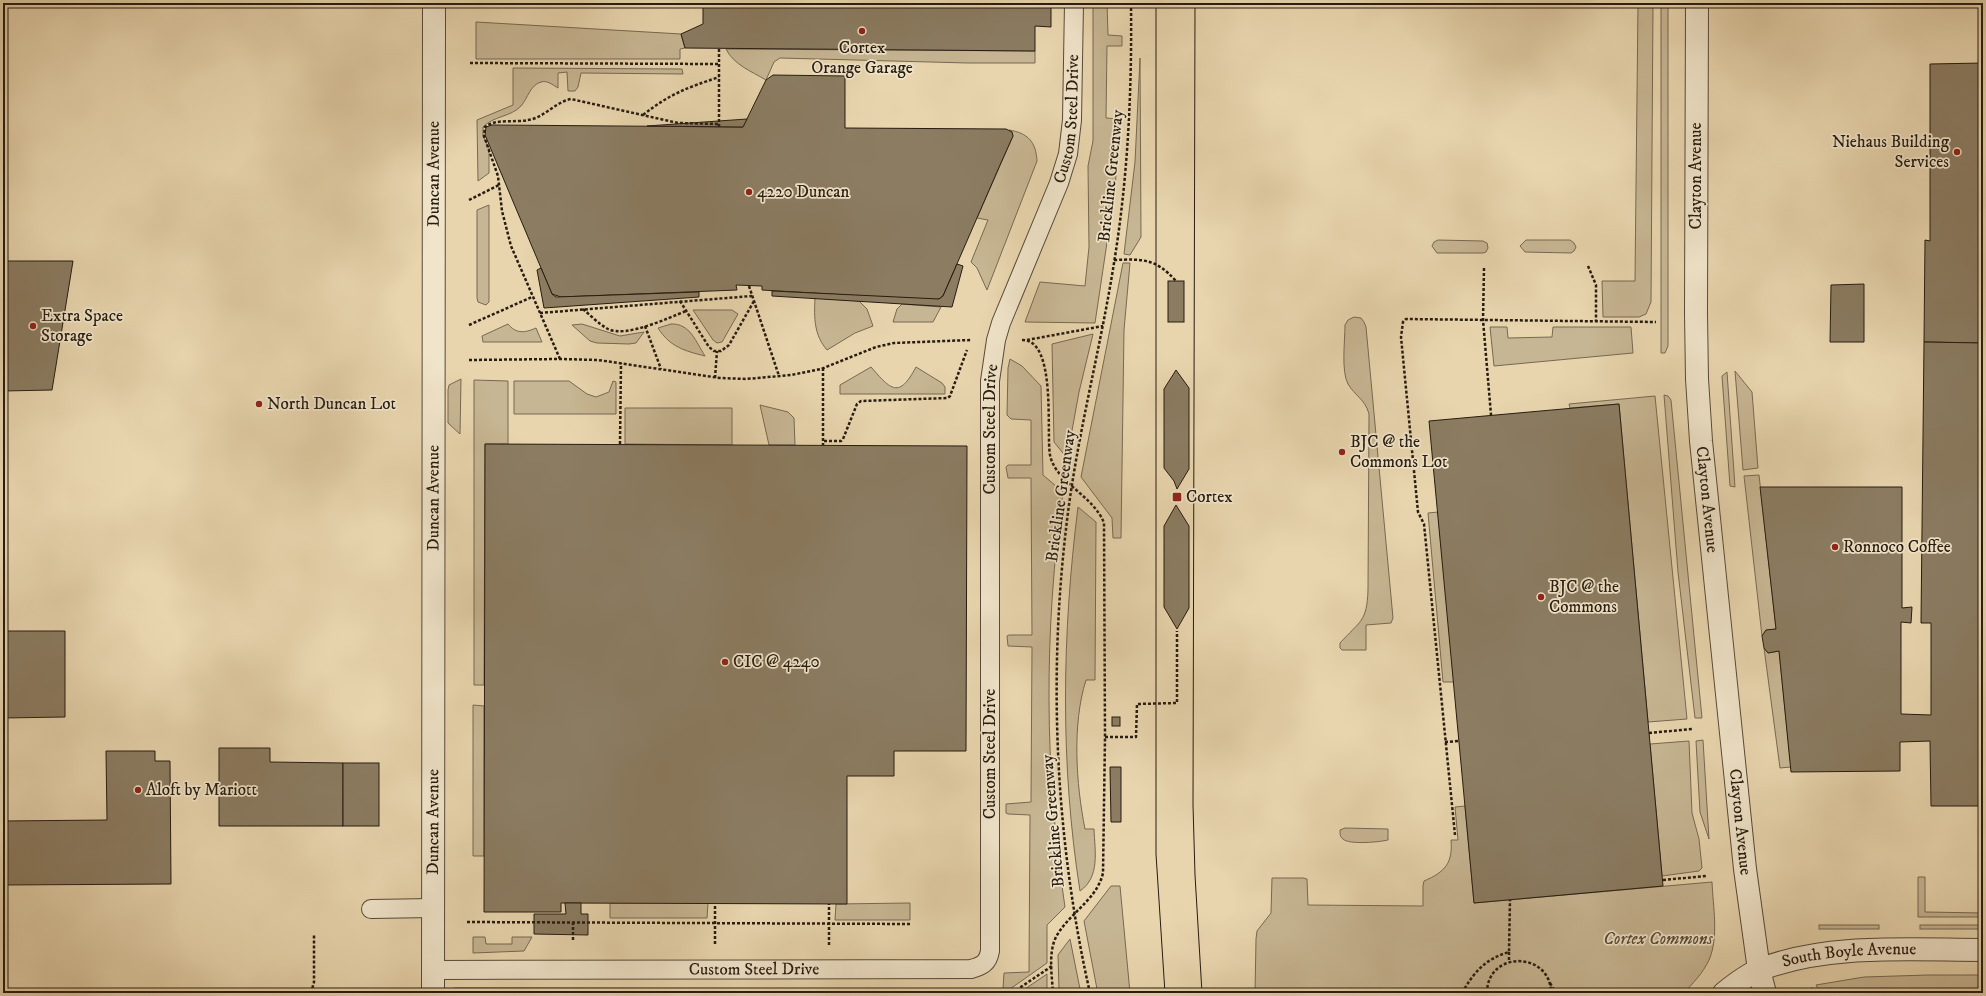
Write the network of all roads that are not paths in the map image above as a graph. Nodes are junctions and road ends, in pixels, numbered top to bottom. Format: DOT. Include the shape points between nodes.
graph roads {
  1 [pos="434,3"];
  2 [pos="1074,3"];
  3 [pos="1697,3"];
  4 [pos="433,908"];
  5 [pos="370,909"];
  6 [pos="1983,950"];
  7 [pos="433,970"];
  8 [pos="1759,970"];
  9 [pos="433,993"];
  10 [pos="1724,993"];
  11 [pos="1765,993"];
  1 -- 4 [label="street, Duncan Avenue"];
  2 -- 7 [label="lane, Custom Steel Drive" via="1072,120 1068,154 1059,183 1001,323 990,381 988,960 981,966 971,969"];
  3 -- 8 [label="street, Clayton Avenue" via="1697,379 1701,441 1745,869"];
  4 -- 5 [label="lane"];
  4 -- 7 [label="street, Duncan Avenue"];
  6 -- 8 [label="street, South Boyle Avenue" via="1894,950 1832,954 1804,958"];
  7 -- 9 [label="street, Duncan Avenue"];
  8 -- 10 [label="street, South Boyle Avenue"];
  8 -- 11 [label="street, Clayton Avenue"];
}
